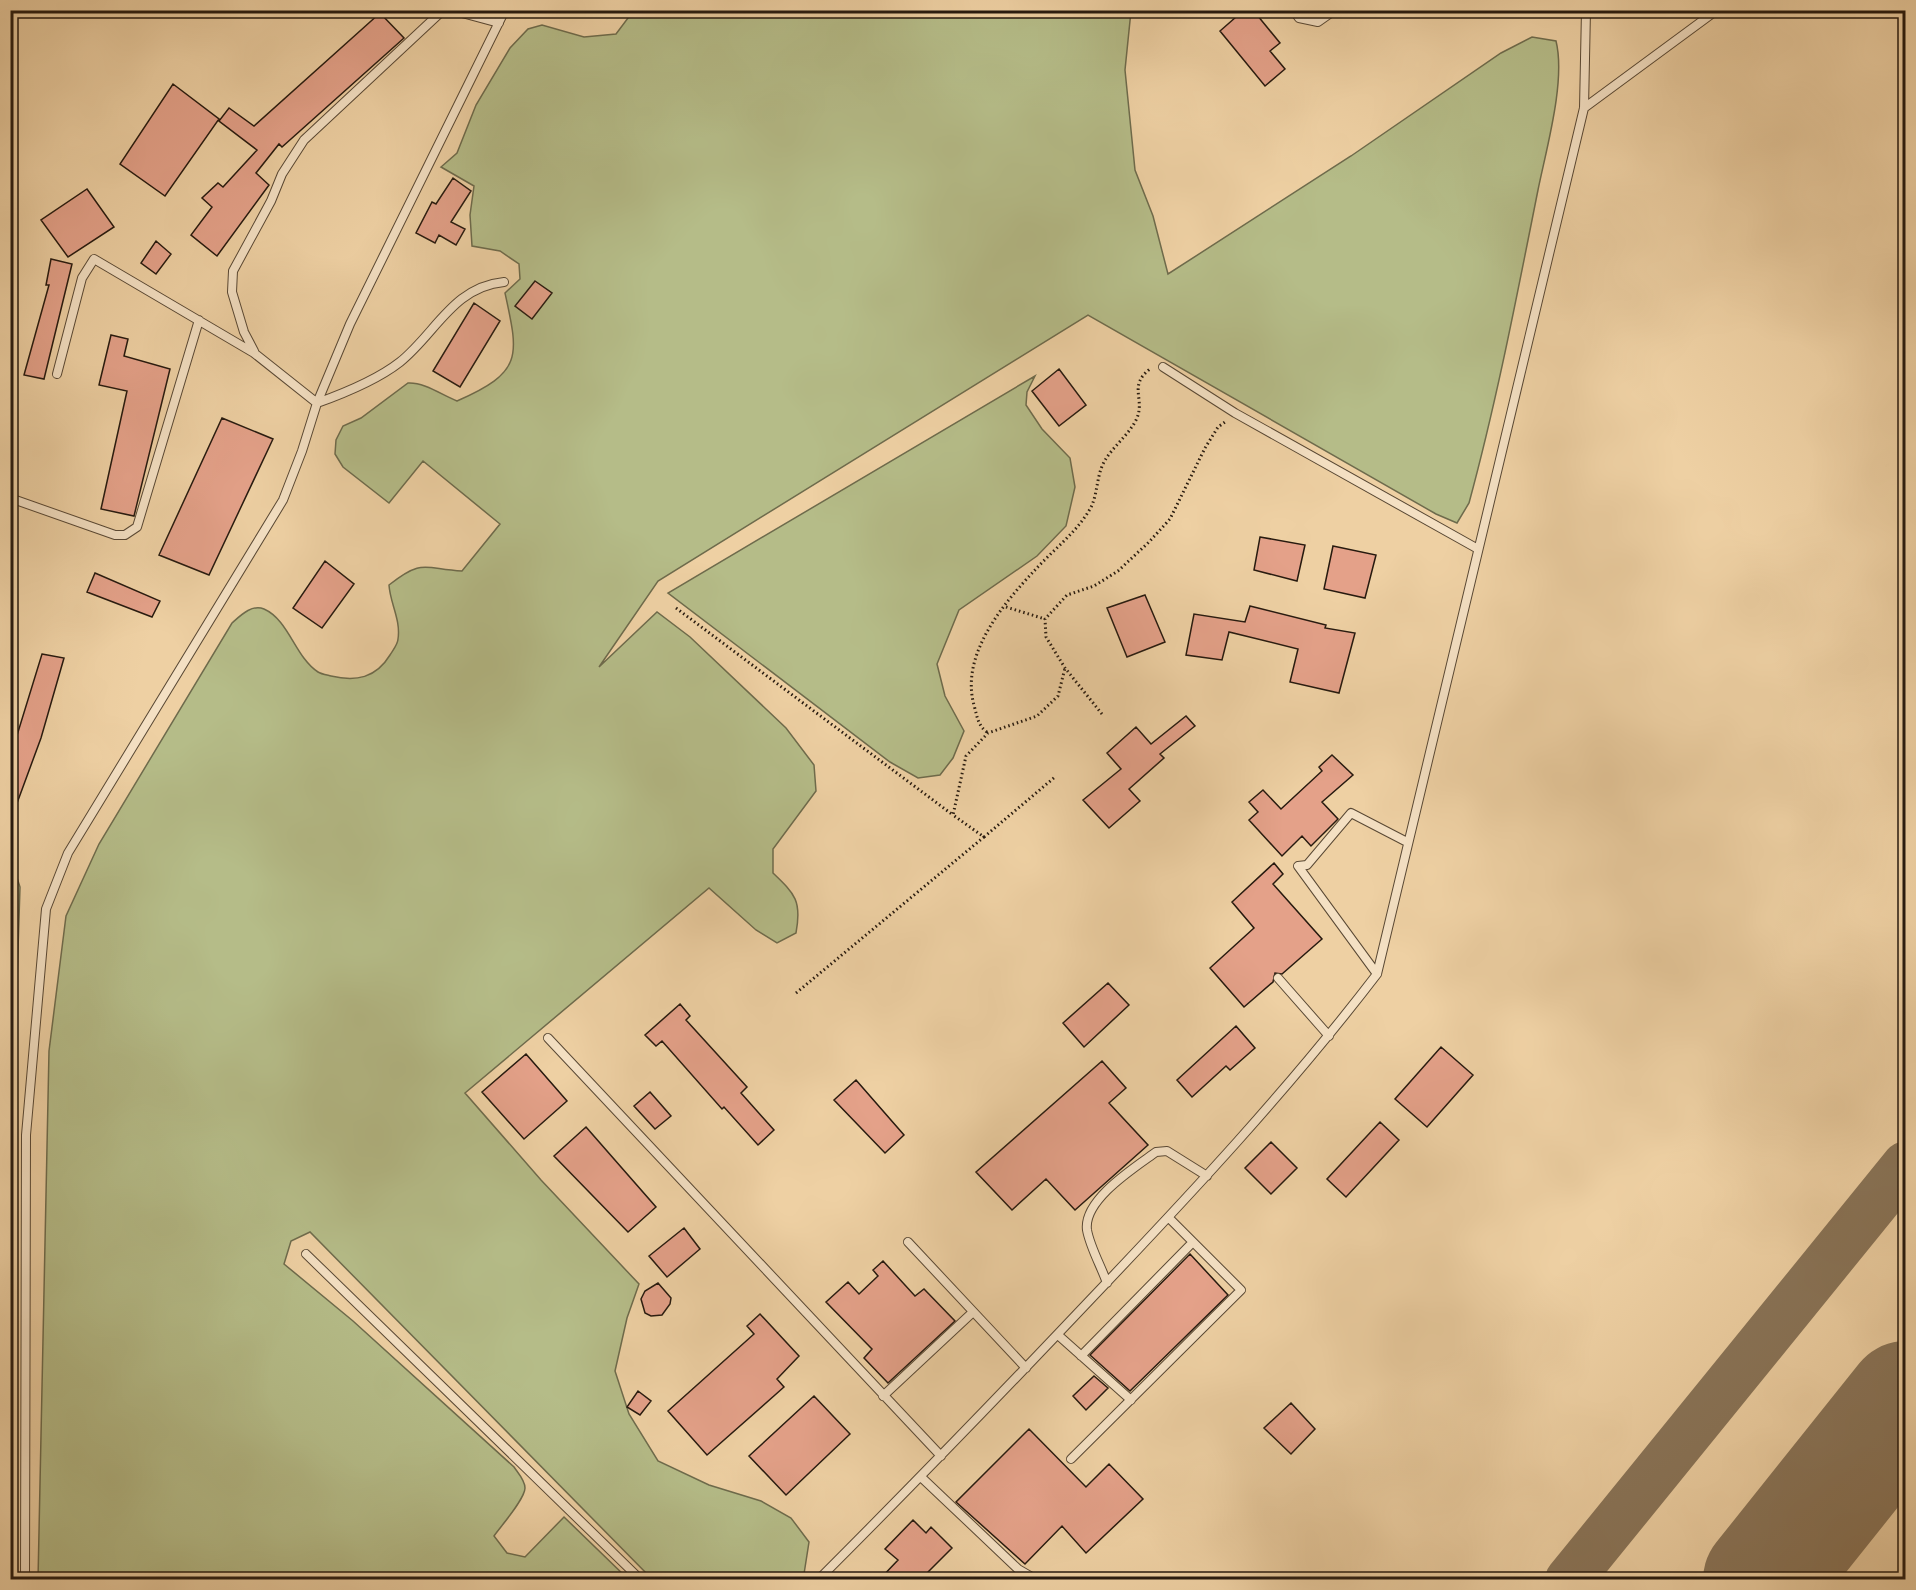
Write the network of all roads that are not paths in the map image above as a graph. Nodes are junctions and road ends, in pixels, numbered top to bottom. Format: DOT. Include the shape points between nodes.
graph roads {
  1 [pos="505,10"];
  2 [pos="1293,10"];
  3 [pos="1335,10"];
  4 [pos="1586,10"];
  5 [pos="1717,10"];
  6 [pos="439,12"];
  7 [pos="499,23"];
  8 [pos="1584,108"];
  9 [pos="504,282"];
  10 [pos="199,320"];
  11 [pos="254,353"];
  12 [pos="1163,367"];
  13 [pos="57,374"];
  14 [pos="317,403"];
  15 [pos="10,498"];
  16 [pos="1478,549"];
  17 [pos="1407,842"];
  18 [pos="1377,974"];
  19 [pos="1278,978"];
  20 [pos="1329,1036"];
  21 [pos="548,1038"];
  22 [pos="1207,1176"];
  23 [pos="1169,1218"];
  24 [pos="908,1242"];
  25 [pos="1194,1242"];
  26 [pos="306,1254"];
  27 [pos="1107,1283"];
  28 [pos="973,1312"];
  29 [pos="1058,1335"];
  30 [pos="1082,1356"];
  31 [pos="1026,1368"];
  32 [pos="883,1396"];
  33 [pos="1131,1400"];
  34 [pos="941,1456"];
  35 [pos="1071,1459"];
  36 [pos="921,1476"];
  37 [pos="1018,1569"];
  38 [pos="25,1580"];
  39 [pos="640,1580"];
  40 [pos="818,1580"];
  41 [pos="1021,1580"];
  42 [pos="1037,1580"];
  1 -- 7 [label="lane"];
  2 -- 3 [label="lane" via="1299,18 1318,22"];
  4 -- 8 [label="lane"];
  5 -- 8 [label="lane"];
  6 -- 7 [label="lane" via="462,13"];
  6 -- 11 [label="lane" via="304,140 282,174 233,271 232,292"];
  7 -- 14 [label="lane" via="350,324"];
  8 -- 16 [label="lane"];
  9 -- 14 [label="lane" via="474,289 457,301 398,364 344,394"];
  10 -- 11 [label="lane"];
  10 -- 13 [label="lane" via="94,259 82,278"];
  10 -- 15 [label="lane" via="137,527 125,535 104,532"];
  11 -- 14 [label="lane"];
  12 -- 16 [label="lane" via="1235,413"];
  14 -- 38 [label="lane" via="282,500 74,843 46,909 26,1136"];
  16 -- 17 [label="lane"];
  17 -- 18 [label="lane"];
  17 -- 18 [label="lane" via="1351,813 1307,865 1298,866"];
  18 -- 20 [label="lane"];
  19 -- 20 [label="lane"];
  20 -- 22 [label="lane"];
  21 -- 32 [label="lane"];
  22 -- 23 [label="lane"];
  22 -- 27 [label="lane" via="1167,1151 1156,1152 1095,1202 1086,1218 1087,1231"];
  23 -- 25 [label="lane"];
  23 -- 27 [label="lane"];
  24 -- 28 [label="lane"];
  25 -- 30 [label="lane"];
  25 -- 33 [label="lane" via="1241,1290"];
  26 -- 39 [label="lane"];
  27 -- 29 [label="lane"];
  28 -- 31 [label="lane"];
  28 -- 32 [label="lane"];
  29 -- 30 [label="lane"];
  29 -- 31 [label="lane"];
  30 -- 33 [label="lane"];
  31 -- 34 [label="lane"];
  32 -- 34 [label="lane"];
  33 -- 35 [label="lane"];
  34 -- 36 [label="lane"];
  36 -- 37 [label="lane"];
  36 -- 40 [label="lane"];
  37 -- 41 [label="lane"];
  37 -- 42 [label="lane"];
}
